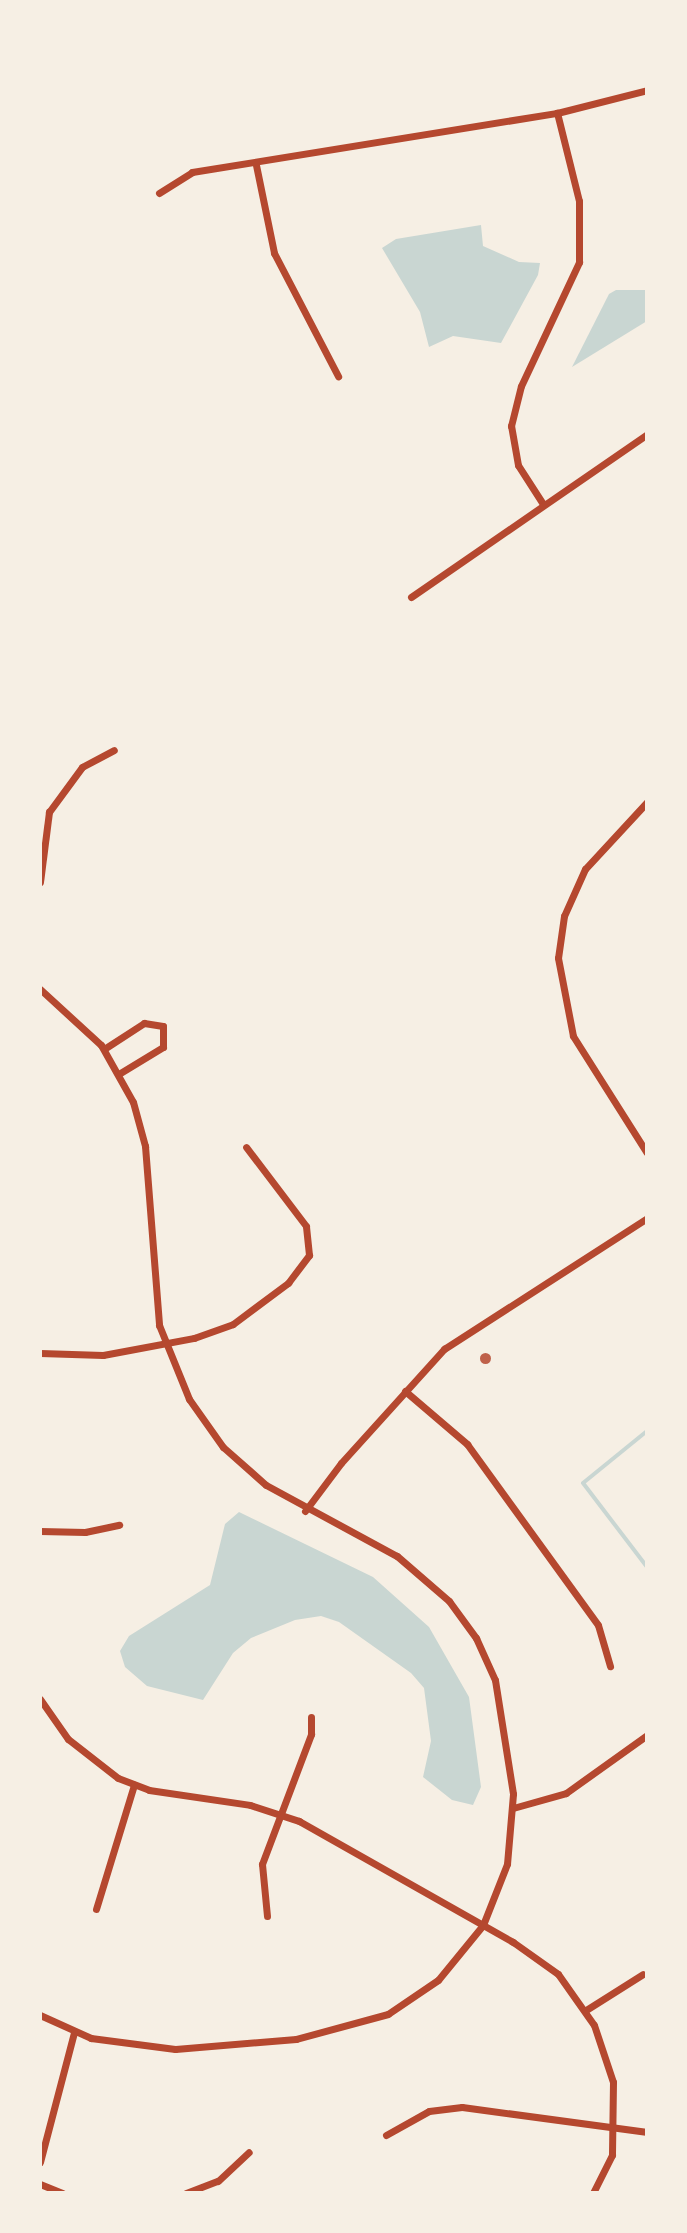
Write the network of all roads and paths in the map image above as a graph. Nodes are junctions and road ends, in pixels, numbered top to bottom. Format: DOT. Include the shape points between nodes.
graph roads {
  1 [pos="647,90"];
  2 [pos="557,113"];
  3 [pos="256,165"];
  4 [pos="159,193"];
  5 [pos="338,376"];
  6 [pos="647,434"];
  7 [pos="543,504"];
  8 [pos="411,597"];
  9 [pos="114,750"];
  10 [pos="647,802"];
  11 [pos="40,882"];
  12 [pos="40,989"];
  13 [pos="104,1049"];
  14 [pos="120,1073"];
  15 [pos="246,1147"];
  16 [pos="647,1153"];
  17 [pos="647,1218"];
  18 [pos="164,1342"];
  19 [pos="40,1353"];
  20 [pos="405,1391"];
  21 [pos="305,1511"];
  22 [pos="119,1525"];
  23 [pos="40,1531"];
  24 [pos="610,1666"];
  25 [pos="40,1699"];
  26 [pos="48,1713"];
  27 [pos="311,1717"];
  28 [pos="40,1719"];
  29 [pos="647,1735"];
  30 [pos="134,1785"];
  31 [pos="513,1808"];
  32 [pos="281,1813"];
  33 [pos="96,1909"];
  34 [pos="267,1916"];
  35 [pos="483,1925"];
  36 [pos="643,1974"];
  37 [pos="586,2010"];
  38 [pos="40,2015"];
  39 [pos="74,2032"];
  40 [pos="614,2130"];
  41 [pos="647,2132"];
  42 [pos="386,2135"];
  43 [pos="249,2152"];
  44 [pos="40,2162"];
  45 [pos="40,2184"];
  46 [pos="62,2193"];
  47 [pos="186,2193"];
  48 [pos="593,2193"];
  1 -- 2 [label="street"];
  2 -- 3 [label="street"];
  2 -- 7 [label="street" via="579,201 579,262 521,386 511,426 518,465"];
  3 -- 4 [label="street" via="192,172"];
  3 -- 5 [label="street" via="274,253"];
  6 -- 7 [label="street"];
  7 -- 8 [label="street"];
  9 -- 11 [label="street" via="82,767 62,788 43,834"];
  10 -- 16 [label="street" via="585,869 564,916 558,958 573,1036"];
  12 -- 13 [label="street"];
  13 -- 14 [label="street"];
  13 -- 14 [label="street" via="150,1021 163,1026 163,1047"];
  14 -- 18 [label="street" via="145,1146 153,1294"];
  15 -- 18 [label="street" via="306,1226 310,1248 305,1264 233,1324"];
  17 -- 20 [label="street" via="459,1338"];
  18 -- 19 [label="street" via="103,1355"];
  18 -- 21 [label="street" via="189,1399 223,1447"];
  20 -- 21 [label="street"];
  20 -- 24 [label="street" via="467,1444 598,1625"];
  21 -- 31 [label="street" via="415,1568 464,1619 486,1659 501,1704"];
  22 -- 23 [label="street" via="85,1532"];
  25 -- 26 [label="street"];
  26 -- 28 [label="street"];
  26 -- 30 [label="street" via="91,1759"];
  27 -- 32 [label="street" via="311,1734"];
  29 -- 31 [label="street" via="566,1793"];
  30 -- 32 [label="street"];
  30 -- 33 [label="street"];
  31 -- 35 [label="street" via="507,1864"];
  32 -- 34 [label="street" via="262,1864"];
  32 -- 35 [label="street"];
  35 -- 37 [label="street" via="537,1956"];
  35 -- 39 [label="street" via="431,1986 388,2014 331,2033 238,2048 175,2049 118,2044"];
  36 -- 37 [label="street"];
  37 -- 40 [label="street" via="609,2064"];
  38 -- 39 [label="street"];
  39 -- 44 [label="street"];
  40 -- 41 [label="street"];
  40 -- 42 [label="street" via="462,2107 421,2114"];
  40 -- 48 [label="street" via="607,2171"];
  43 -- 47 [label="street" via="218,2181"];
  45 -- 46 [label="street"];
}
